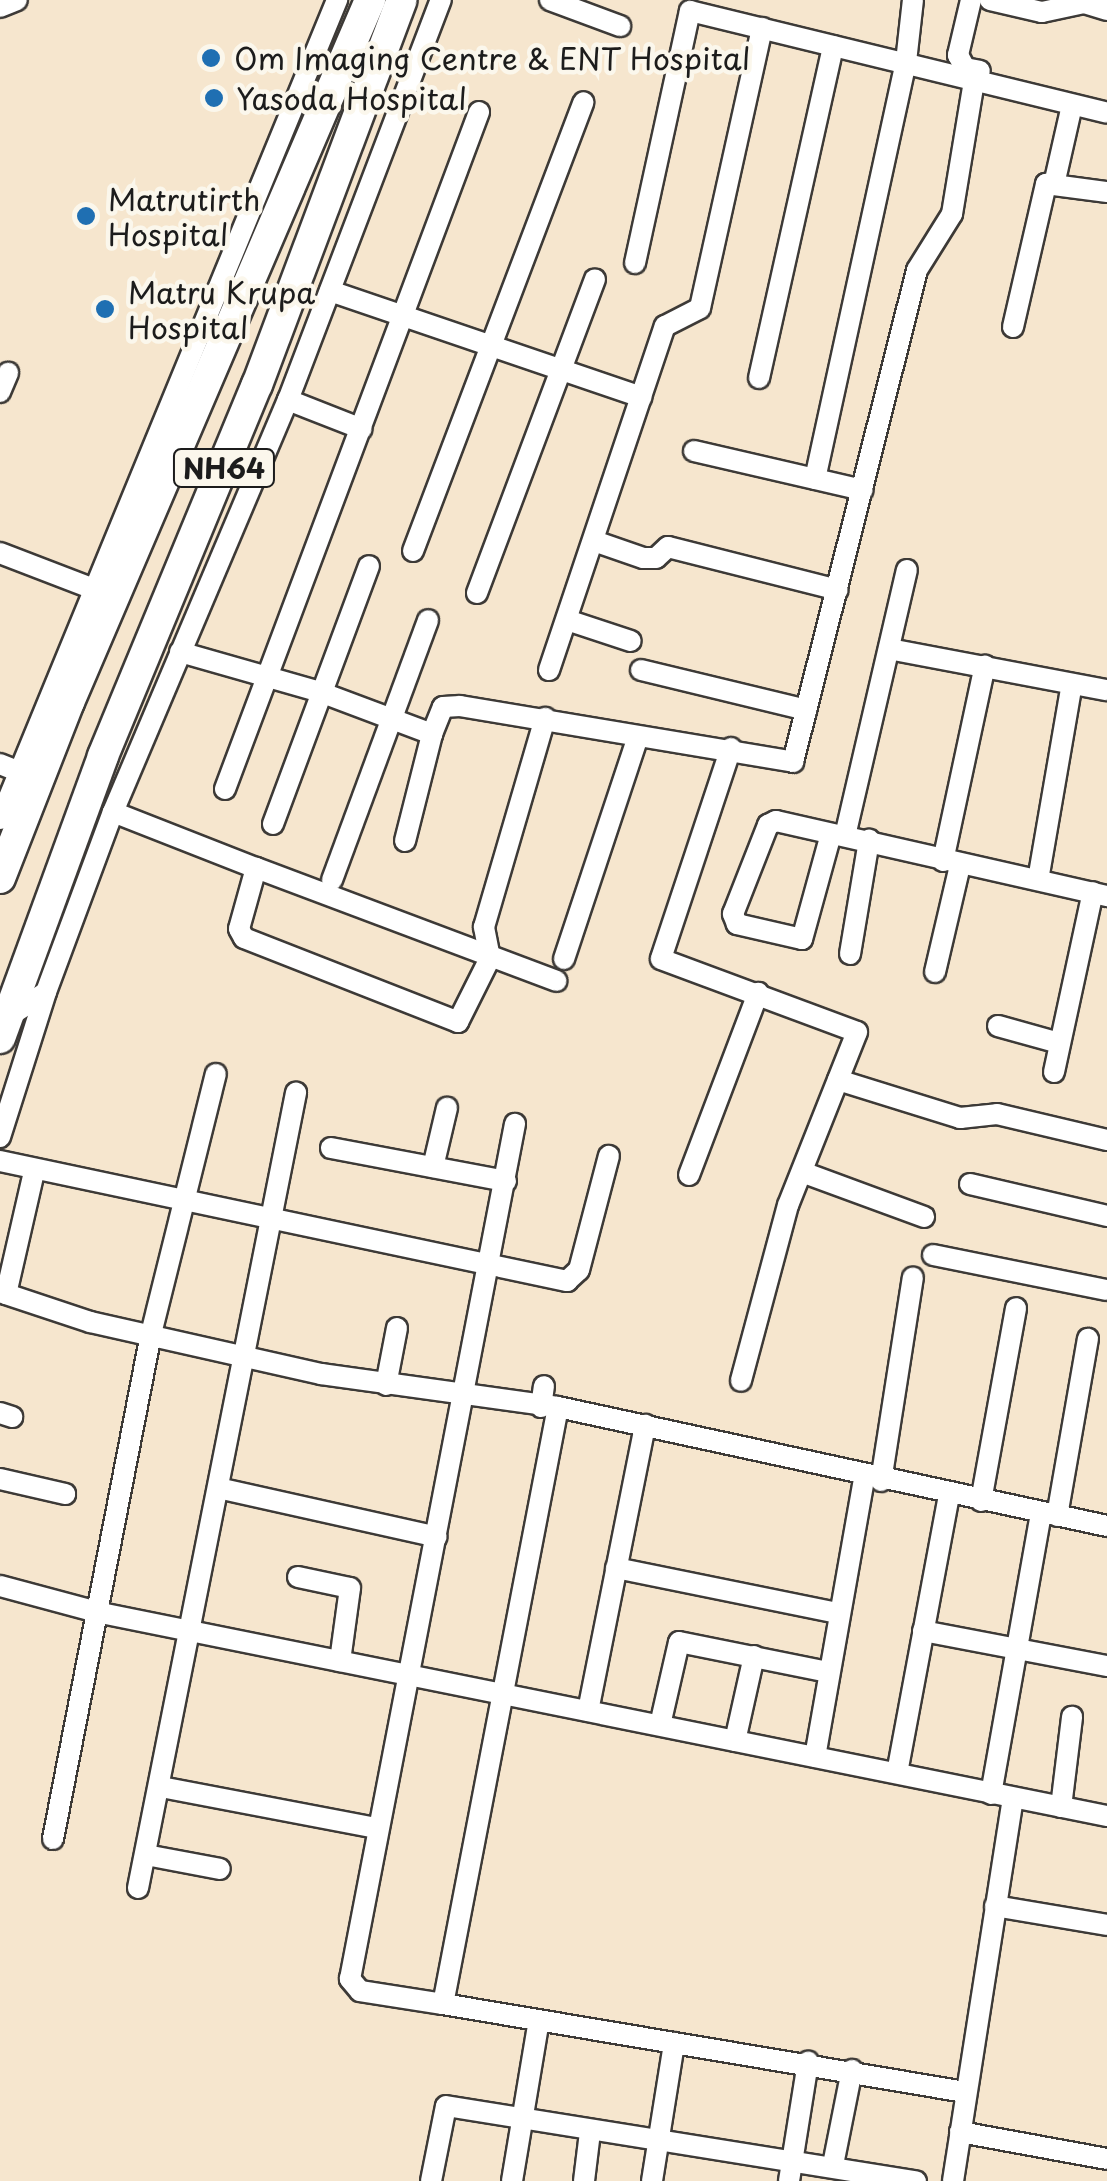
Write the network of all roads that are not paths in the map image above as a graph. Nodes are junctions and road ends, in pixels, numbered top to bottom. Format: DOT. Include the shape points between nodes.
graph roads {
  1 [pos="17,0"];
  2 [pos="337,0"];
  3 [pos="370,0"];
  4 [pos="402,0"];
  5 [pos="441,0"];
  6 [pos="971,0"];
  7 [pos="990,0"];
  8 [pos="911,1"];
  9 [pos="563,2"];
  10 [pos="1060,2"];
  11 [pos="0,8"];
  12 [pos="1107,10"];
  13 [pos="620,26"];
  14 [pos="762,28"];
  15 [pos="833,46"];
  16 [pos="906,62"];
  17 [pos="974,81"];
  18 [pos="584,102"];
  19 [pos="1107,102"];
  20 [pos="1072,105"];
  21 [pos="479,112"];
  22 [pos="1107,114"];
  23 [pos="1055,180"];
  24 [pos="1107,192"];
  25 [pos="635,263"];
  26 [pos="595,279"];
  27 [pos="330,291"];
  28 [pos="404,316"];
  29 [pos="1013,326"];
  30 [pos="492,344"];
  31 [pos="561,371"];
  32 [pos="759,378"];
  33 [pos="641,397"];
  34 [pos="288,400"];
  35 [pos="362,429"];
  36 [pos="694,451"];
  37 [pos="815,479"];
  38 [pos="863,490"];
  39 [pos="594,541"];
  40 [pos="412,551"];
  41 [pos="0,553"];
  42 [pos="369,566"];
  43 [pos="907,570"];
  44 [pos="91,588"];
  45 [pos="838,590"];
  46 [pos="478,593"];
  47 [pos="428,620"];
  48 [pos="567,620"];
  49 [pos="630,641"];
  50 [pos="889,649"];
  51 [pos="180,652"];
  52 [pos="985,666"];
  53 [pos="549,670"];
  54 [pos="641,670"];
  55 [pos="268,681"];
  56 [pos="1072,684"];
  57 [pos="1107,690"];
  58 [pos="320,692"];
  59 [pos="806,710"];
  60 [pos="392,718"];
  61 [pos="546,718"];
  62 [pos="432,734"];
  63 [pos="637,740"];
  64 [pos="731,748"];
  65 [pos="10,768"];
  66 [pos="225,789"];
  67 [pos="113,812"];
  68 [pos="0,819"];
  69 [pos="273,824"];
  70 [pos="838,835"];
  71 [pos="869,840"];
  72 [pos="406,842"];
  73 [pos="952,863"];
  74 [pos="256,868"];
  75 [pos="0,878"];
  76 [pos="332,880"];
  77 [pos="1038,880"];
  78 [pos="1100,894"];
  79 [pos="850,954"];
  80 [pos="490,958"];
  81 [pos="564,958"];
  82 [pos="936,972"];
  83 [pos="556,981"];
  84 [pos="46,992"];
  85 [pos="758,993"];
  86 [pos="998,1026"];
  87 [pos="4,1027"];
  88 [pos="1059,1044"];
  89 [pos="1054,1072"];
  90 [pos="216,1074"];
  91 [pos="838,1080"];
  92 [pos="296,1093"];
  93 [pos="448,1108"];
  94 [pos="515,1124"];
  95 [pos="0,1137"];
  96 [pos="1107,1140"];
  97 [pos="331,1148"];
  98 [pos="609,1156"];
  99 [pos="0,1161"];
  100 [pos="434,1167"];
  101 [pos="34,1172"];
  102 [pos="802,1172"];
  103 [pos="689,1175"];
  104 [pos="506,1181"];
  105 [pos="970,1184"];
  106 [pos="184,1200"];
  107 [pos="1107,1216"];
  108 [pos="924,1217"];
  109 [pos="274,1220"];
  110 [pos="933,1255"];
  111 [pos="486,1265"];
  112 [pos="913,1277"];
  113 [pos="1106,1285"];
  114 [pos="3,1293"];
  115 [pos="1016,1308"];
  116 [pos="398,1328"];
  117 [pos="151,1334"];
  118 [pos="1088,1338"];
  119 [pos="246,1358"];
  120 [pos="741,1382"];
  121 [pos="386,1386"];
  122 [pos="463,1395"];
  123 [pos="548,1400"];
  124 [pos="645,1425"];
  125 [pos="0,1479"];
  126 [pos="872,1480"];
  127 [pos="218,1488"];
  128 [pos="65,1494"];
  129 [pos="949,1496"];
  130 [pos="980,1501"];
  131 [pos="1049,1514"];
  132 [pos="1107,1526"];
  133 [pos="438,1537"];
  134 [pos="616,1568"];
  135 [pos="298,1577"];
  136 [pos="0,1586"];
  137 [pos="101,1613"];
  138 [pos="838,1613"];
  139 [pos="189,1630"];
  140 [pos="923,1631"];
  141 [pos="1014,1649"];
  142 [pos="754,1656"];
  143 [pos="340,1661"];
  144 [pos="1107,1666"];
  145 [pos="828,1672"];
  146 [pos="407,1675"];
  147 [pos="500,1694"];
  148 [pos="588,1711"];
  149 [pos="1072,1717"];
  150 [pos="660,1725"];
  151 [pos="735,1741"];
  152 [pos="816,1758"];
  153 [pos="897,1774"];
  154 [pos="161,1787"];
  155 [pos="991,1794"];
  156 [pos="1013,1799"];
  157 [pos="1061,1807"];
  158 [pos="1107,1816"];
  159 [pos="376,1828"];
  160 [pos="53,1839"];
  161 [pos="146,1855"];
  162 [pos="220,1870"];
  163 [pos="138,1888"];
  164 [pos="995,1906"];
  165 [pos="1107,1924"];
  166 [pos="444,2004"];
  167 [pos="538,2025"];
  168 [pos="674,2043"];
  169 [pos="808,2062"];
  170 [pos="852,2070"];
  171 [pos="965,2092"];
  172 [pos="522,2121"];
  173 [pos="590,2132"];
  174 [pos="960,2132"];
  175 [pos="659,2141"];
  176 [pos="1106,2153"];
  177 [pos="833,2165"];
  178 [pos="791,2172"];
  179 [pos="869,2176"];
  180 [pos="431,2181"];
  181 [pos="512,2181"];
  182 [pos="584,2181"];
  183 [pos="652,2181"];
  184 [pos="916,2181"];
  185 [pos="953,2181"];
  1 -- 11 [label="street"];
  2 -- 44 [label="street"];
  3 -- 75 [label="highway, NH64"];
  4 -- 87 [label="highway, NH64"];
  5 -- 27 [label="street"];
  6 -- 19 [label="street" via="958,55 965,68"];
  7 -- 10 [label="street" via="1042,12"];
  8 -- 16 [label="street"];
  9 -- 13 [label="street"];
  10 -- 12 [label="street"];
  14 -- 15 [label="street"];
  14 -- 25 [label="street" via="688,14"];
  14 -- 33 [label="street" via="700,308 695,316 668,322"];
  15 -- 16 [label="street"];
  15 -- 32 [label="street"];
  16 -- 17 [label="street"];
  16 -- 37 [label="street"];
  17 -- 20 [label="street"];
  17 -- 38 [label="street" via="952,214 918,270"];
  18 -- 30 [label="street"];
  20 -- 22 [label="street"];
  20 -- 23 [label="street"];
  21 -- 28 [label="street"];
  23 -- 24 [label="street"];
  23 -- 29 [label="street" via="1045,188"];
  26 -- 31 [label="street"];
  27 -- 28 [label="street"];
  27 -- 34 [label="street"];
  28 -- 30 [label="street"];
  28 -- 35 [label="street"];
  30 -- 31 [label="street"];
  30 -- 40 [label="street"];
  31 -- 33 [label="street"];
  31 -- 46 [label="street"];
  33 -- 39 [label="street"];
  34 -- 35 [label="street"];
  34 -- 51 [label="street"];
  35 -- 55 [label="street"];
  36 -- 37 [label="street"];
  37 -- 38 [label="street"];
  38 -- 45 [label="street"];
  39 -- 45 [label="street" via="643,558 656,558 668,547"];
  39 -- 48 [label="street"];
  41 -- 44 [label="street"];
  42 -- 58 [label="street"];
  43 -- 50 [label="street"];
  44 -- 65 [label="street"];
  45 -- 59 [label="street"];
  47 -- 60 [label="street"];
  48 -- 49 [label="street"];
  48 -- 53 [label="street"];
  50 -- 52 [label="street"];
  50 -- 70 [label="street"];
  51 -- 55 [label="street"];
  51 -- 67 [label="street"];
  52 -- 56 [label="street"];
  52 -- 73 [label="street"];
  54 -- 59 [label="street"];
  55 -- 58 [label="street"];
  55 -- 66 [label="street"];
  56 -- 57 [label="street"];
  56 -- 77 [label="street"];
  58 -- 60 [label="street"];
  58 -- 69 [label="street"];
  59 -- 64 [label="street" via="793,762"];
  60 -- 62 [label="street"];
  60 -- 76 [label="street"];
  61 -- 62 [label="street" via="447,706"];
  61 -- 63 [label="street"];
  61 -- 80 [label="street" via="484,927"];
  62 -- 72 [label="street"];
  63 -- 64 [label="street"];
  63 -- 81 [label="street"];
  64 -- 85 [label="street" via="661,959"];
  65 -- 68 [label="street"];
  67 -- 74 [label="street"];
  67 -- 84 [label="street"];
  70 -- 70 [label="street" via="802,939 737,924 733,914 768,825"];
  70 -- 71 [label="street"];
  71 -- 73 [label="street"];
  71 -- 79 [label="street"];
  73 -- 77 [label="street"];
  73 -- 82 [label="street"];
  74 -- 80 [label="street"];
  74 -- 80 [label="street" via="239,929 244,938 447,1021 466,1016"];
  77 -- 78 [label="street"];
  78 -- 88 [label="street"];
  80 -- 83 [label="street"];
  84 -- 87 [label="street"];
  84 -- 95 [label="street"];
  85 -- 91 [label="street" via="856,1028"];
  85 -- 103 [label="street"];
  86 -- 88 [label="street"];
  88 -- 89 [label="street"];
  90 -- 106 [label="street"];
  91 -- 96 [label="street" via="960,1118 997,1114"];
  91 -- 102 [label="street"];
  92 -- 109 [label="street"];
  93 -- 100 [label="street"];
  94 -- 104 [label="street"];
  97 -- 100 [label="street"];
  98 -- 111 [label="street" via="575,1275 567,1280"];
  99 -- 101 [label="street"];
  100 -- 104 [label="street"];
  101 -- 106 [label="street"];
  101 -- 114 [label="street"];
  102 -- 108 [label="street"];
  102 -- 120 [label="street"];
  104 -- 111 [label="street"];
  105 -- 107 [label="street"];
  106 -- 109 [label="street"];
  106 -- 117 [label="street"];
  109 -- 111 [label="street"];
  109 -- 119 [label="street"];
  110 -- 113 [label="street"];
  111 -- 122 [label="street"];
  112 -- 126 [label="street"];
  114 -- 117 [label="street"];
  115 -- 130 [label="street"];
  116 -- 121 [label="street"];
  117 -- 119 [label="street"];
  117 -- 137 [label="street"];
  118 -- 131 [label="street"];
  119 -- 121 [label="street"];
  119 -- 127 [label="street"];
  121 -- 122 [label="street"];
  122 -- 123 [label="street"];
  122 -- 133 [label="street"];
  123 -- 124 [label="street"];
  123 -- 147 [label="street"];
  124 -- 126 [label="street"];
  124 -- 134 [label="street"];
  125 -- 128 [label="street"];
  126 -- 129 [label="street"];
  126 -- 138 [label="street"];
  127 -- 133 [label="street"];
  127 -- 139 [label="street"];
  129 -- 130 [label="street"];
  129 -- 140 [label="street"];
  130 -- 131 [label="street"];
  131 -- 132 [label="street"];
  131 -- 141 [label="street"];
  133 -- 146 [label="street"];
  134 -- 138 [label="street"];
  134 -- 148 [label="street"];
  135 -- 143 [label="street" via="350,1588"];
  136 -- 137 [label="street"];
  137 -- 139 [label="street"];
  137 -- 160 [label="street"];
  138 -- 145 [label="street"];
  139 -- 143 [label="street"];
  139 -- 154 [label="street"];
  140 -- 141 [label="street"];
  140 -- 153 [label="street"];
  141 -- 144 [label="street"];
  141 -- 155 [label="street"];
  142 -- 145 [label="street"];
  142 -- 150 [label="street" via="679,1642"];
  142 -- 151 [label="street"];
  143 -- 146 [label="street"];
  145 -- 152 [label="street"];
  146 -- 147 [label="street"];
  146 -- 159 [label="street"];
  147 -- 148 [label="street"];
  147 -- 166 [label="street"];
  148 -- 150 [label="street"];
  149 -- 157 [label="street"];
  150 -- 151 [label="street"];
  151 -- 152 [label="street"];
  152 -- 153 [label="street"];
  153 -- 155 [label="street"];
  154 -- 159 [label="street"];
  154 -- 161 [label="street"];
  155 -- 156 [label="street"];
  156 -- 157 [label="street"];
  156 -- 164 [label="street"];
  157 -- 158 [label="street"];
  159 -- 166 [label="street" via="352,1986"];
  161 -- 162 [label="street"];
  161 -- 163 [label="street"];
  164 -- 165 [label="street"];
  164 -- 171 [label="street"];
  166 -- 167 [label="street"];
  167 -- 168 [label="street"];
  167 -- 172 [label="street"];
  168 -- 169 [label="street"];
  168 -- 175 [label="street"];
  169 -- 170 [label="street"];
  169 -- 178 [label="street"];
  170 -- 171 [label="street"];
  170 -- 177 [label="street"];
  171 -- 174 [label="street"];
  172 -- 173 [label="street"];
  172 -- 180 [label="street" via="446,2106"];
  172 -- 181 [label="street"];
  173 -- 175 [label="street"];
  173 -- 182 [label="street"];
  174 -- 176 [label="street"];
  174 -- 185 [label="street"];
  175 -- 178 [label="street"];
  175 -- 183 [label="street"];
  177 -- 178 [label="street"];
  177 -- 179 [label="street"];
  179 -- 184 [label="street"];
}
